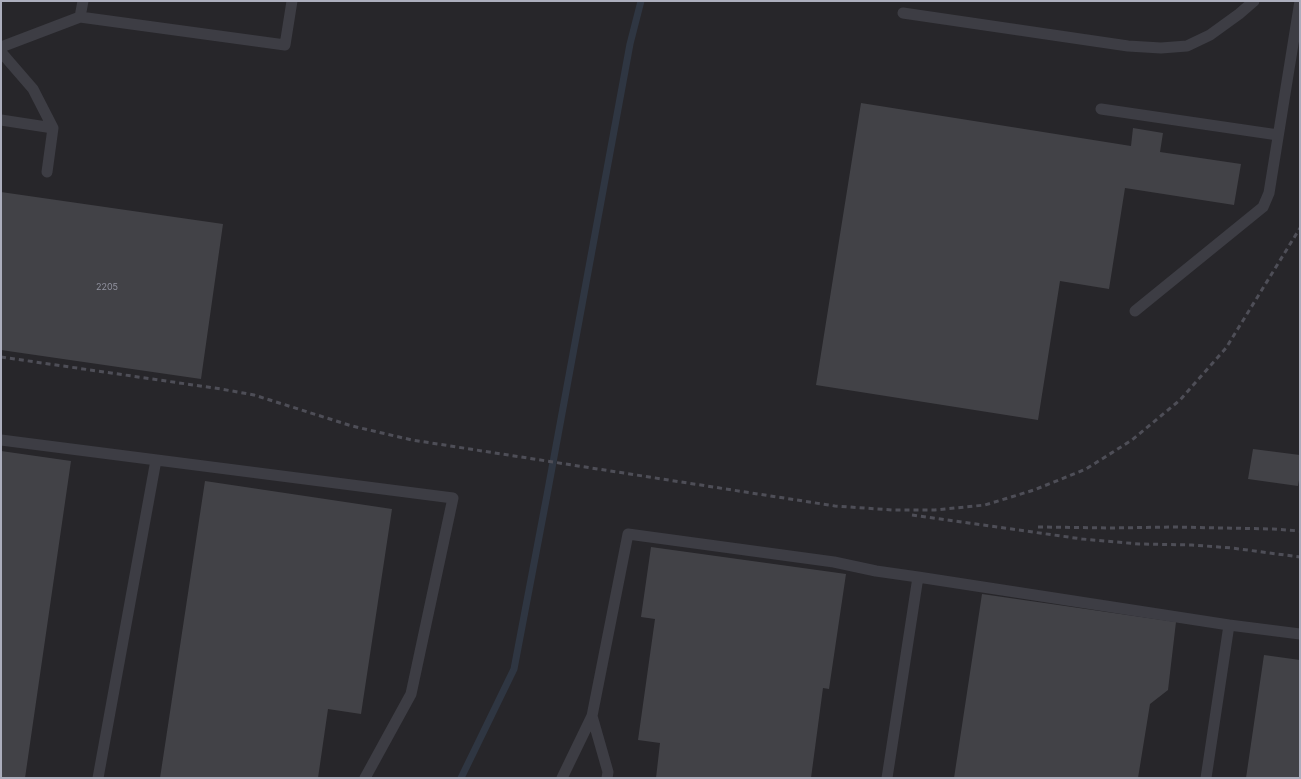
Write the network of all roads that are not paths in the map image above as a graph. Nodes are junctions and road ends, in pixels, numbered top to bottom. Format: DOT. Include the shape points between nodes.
graph roads {
  1 [pos="83,1"];
  2 [pos="292,1"];
  3 [pos="1254,1"];
  4 [pos="1300,1"];
  5 [pos="903,13"];
  6 [pos="80,17"];
  7 [pos="1,47"];
  8 [pos="1,52"];
  9 [pos="1101,109"];
  10 [pos="1,120"];
  11 [pos="53,128"];
  12 [pos="1278,135"];
  13 [pos="47,172"];
  14 [pos="1135,311"];
  15 [pos="1,440"];
  16 [pos="156,460"];
  17 [pos="918,577"];
  18 [pos="1230,624"];
  19 [pos="1300,634"];
  20 [pos="592,716"];
  21 [pos="98,778"];
  22 [pos="365,778"];
  23 [pos="562,778"];
  24 [pos="607,778"];
  25 [pos="887,778"];
  26 [pos="1206,778"];
  1 -- 6 [label="lane"];
  2 -- 6 [label="lane" via="285,45"];
  3 -- 5 [label="lane" via="1210,35 1187,46 1161,48 1128,46"];
  4 -- 12 [label="lane"];
  6 -- 7 [label="lane"];
  8 -- 11 [label="lane" via="33,89"];
  9 -- 12 [label="lane"];
  10 -- 11 [label="lane"];
  11 -- 13 [label="lane"];
  12 -- 14 [label="lane" via="1269,192 1263,207"];
  15 -- 16 [label="lane"];
  16 -- 21 [label="lane"];
  16 -- 22 [label="lane" via="454,498 412,694"];
  17 -- 18 [label="lane"];
  17 -- 20 [label="lane" via="834,562 628,534"];
  17 -- 25 [label="lane"];
  18 -- 19 [label="lane"];
  18 -- 26 [label="lane"];
  20 -- 23 [label="lane"];
  20 -- 24 [label="lane" via="608,772"];
}
